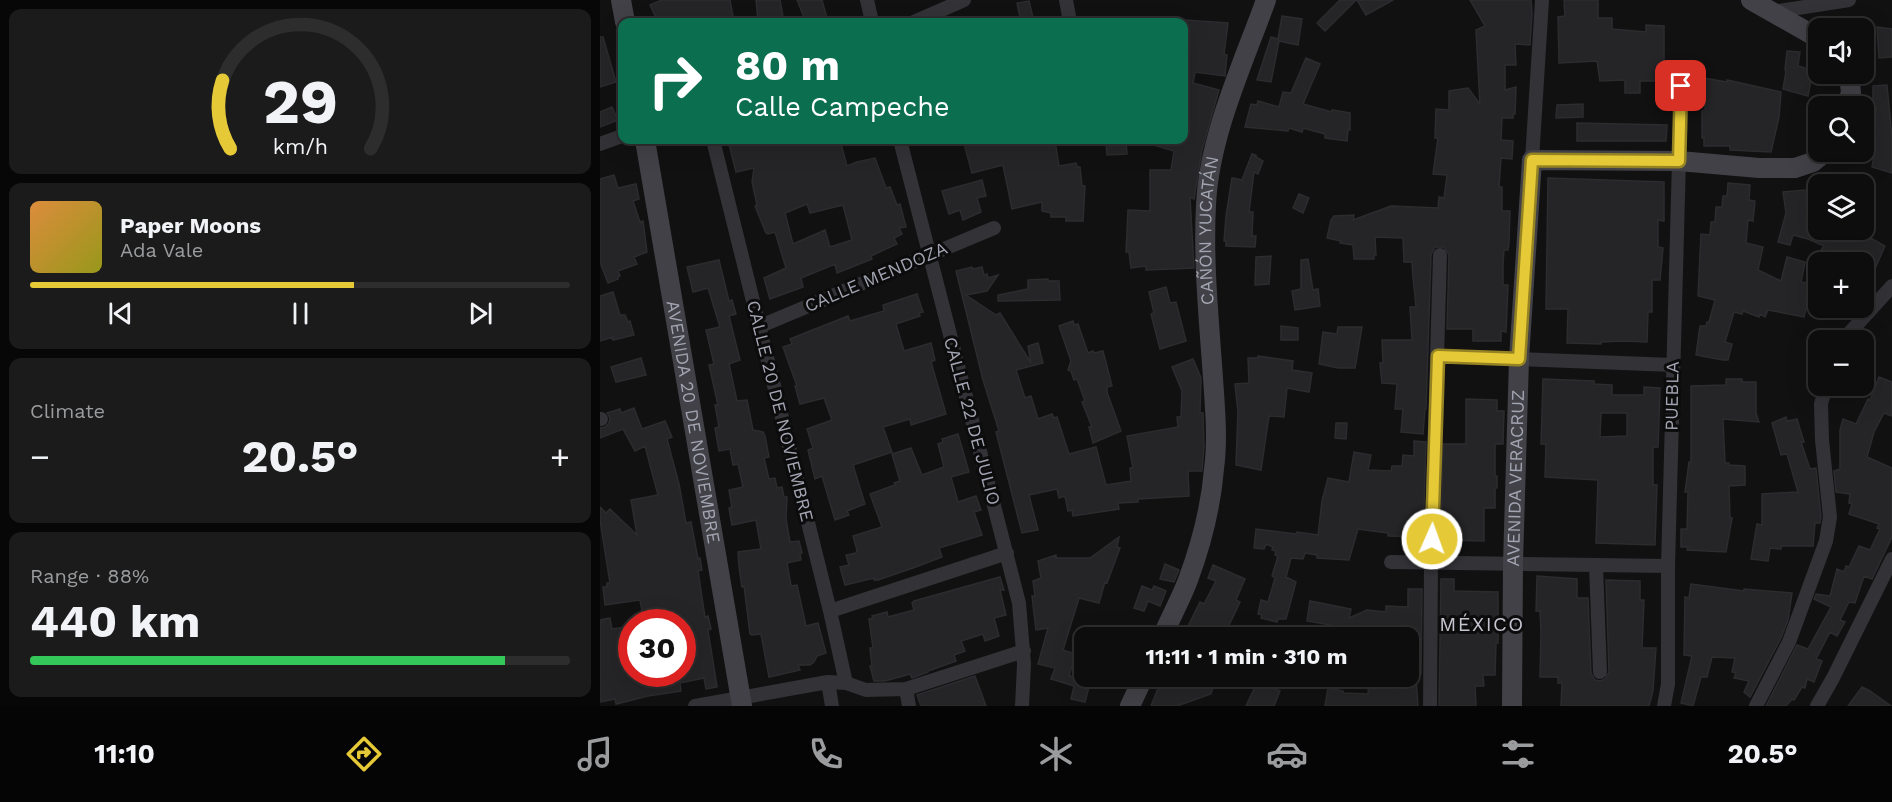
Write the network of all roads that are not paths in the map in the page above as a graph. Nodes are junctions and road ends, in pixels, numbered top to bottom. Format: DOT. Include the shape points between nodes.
graph roads {
  1 [pos="621,0"];
  2 [pos="867,0"];
  3 [pos="964,0"];
  4 [pos="1066,0"];
  5 [pos="1266,0"];
  6 [pos="1542,0"];
  7 [pos="1751,0"];
  8 [pos="1849,0"];
  9 [pos="1773,12"];
  10 [pos="624,18"];
  11 [pos="871,18"];
  12 [pos="923,18"];
  13 [pos="1069,18"];
  14 [pos="1808,32"];
  15 [pos="1681,86"];
  16 [pos="618,137"];
  17 [pos="600,144"];
  18 [pos="646,144"];
  19 [pos="714,144"];
  20 [pos="901,144"];
  21 [pos="1532,160"];
  22 [pos="1679,161"];
  23 [pos="1813,162"];
  24 [pos="994,228"];
  25 [pos="929,255"];
  26 [pos="1440,255"];
  27 [pos="1892,286"];
  28 [pos="758,327"];
  29 [pos="1852,330"];
  30 [pos="1438,356"];
  31 [pos="1519,359"];
  32 [pos="1672,365"];
  33 [pos="1823,396"];
  34 [pos="1007,553"];
  35 [pos="1892,559"];
  36 [pos="1391,562"];
  37 [pos="1431,562"];
  38 [pos="1513,563"];
  39 [pos="1596,565"];
  40 [pos="1668,566"];
  41 [pos="830,611"];
  42 [pos="1167,627"];
  43 [pos="1024,651"];
  44 [pos="1600,672"];
  45 [pos="828,682"];
  46 [pos="846,683"];
  47 [pos="1138,687"];
  48 [pos="906,689"];
  49 [pos="741,702"];
  50 [pos="695,706"];
  51 [pos="832,706"];
  52 [pos="909,706"];
  53 [pos="1022,706"];
  54 [pos="1130,706"];
  55 [pos="1430,706"];
  56 [pos="1512,706"];
  57 [pos="1664,706"];
  58 [pos="1756,706"];
  59 [pos="1817,706"];
  1 -- 10 [label="street"];
  2 -- 11 [label="street"];
  3 -- 12 [label="street"];
  4 -- 13 [label="street"];
  5 -- 42 [label="street, CAÑÓN YUCATÁN" via="1217,142 1206,203 1214,470 1202,535"];
  6 -- 21 [label="street, AVENIDA VERACRUZ"];
  7 -- 9 [label="street"];
  8 -- 9 [label="street"];
  9 -- 14 [label="street"];
  15 -- 22 [label="street, PUEBLA"];
  16 -- 17 [label="street"];
  18 -- 49 [label="street, AVENIDA 20 DE NOVIEMBRE"];
  19 -- 28 [label="street, CALLE 20 DE NOVIEMBRE"];
  20 -- 25 [label="street, CALLE 22 DE JULIO"];
  21 -- 22 [label="street"];
  21 -- 31 [label="street, AVENIDA VERACRUZ"];
  22 -- 23 [label="street" via="1759,168 1795,168"];
  22 -- 32 [label="street, PUEBLA"];
  24 -- 25 [label="street, CALLE MENDOZA"];
  25 -- 28 [label="street, CALLE MENDOZA"];
  25 -- 34 [label="street, CALLE 22 DE JULIO"];
  26 -- 30 [label="street"];
  27 -- 29 [label="street"];
  28 -- 41 [label="street, CALLE 20 DE NOVIEMBRE"];
  30 -- 31 [label="street"];
  30 -- 37 [label="street"];
  31 -- 32 [label="street"];
  31 -- 38 [label="street, AVENIDA VERACRUZ"];
  32 -- 40 [label="street, PUEBLA"];
  33 -- 58 [label="street" via="1822,440 1830,518 1826,541 1789,642"];
  34 -- 41 [label="street"];
  34 -- 43 [label="street, CALLE 22 DE JULIO" via="1019,603"];
  35 -- 59 [label="street"];
  36 -- 37 [label="street"];
  37 -- 38 [label="street"];
  37 -- 55 [label="street"];
  38 -- 39 [label="street"];
  38 -- 56 [label="street, AVENIDA VERACRUZ"];
  39 -- 40 [label="street"];
  39 -- 44 [label="street"];
  40 -- 57 [label="street, PUEBLA" via="1668,684"];
  41 -- 46 [label="street, CALLE 20 DE NOVIEMBRE"];
  43 -- 48 [label="street"];
  43 -- 53 [label="street, CALLE 22 DE JULIO"];
  45 -- 46 [label="street"];
  45 -- 49 [label="street"];
  45 -- 51 [label="street"];
  46 -- 48 [label="street" via="866,690"];
  47 -- 54 [label="street"];
  48 -- 52 [label="street"];
  49 -- 50 [label="street"];
}
